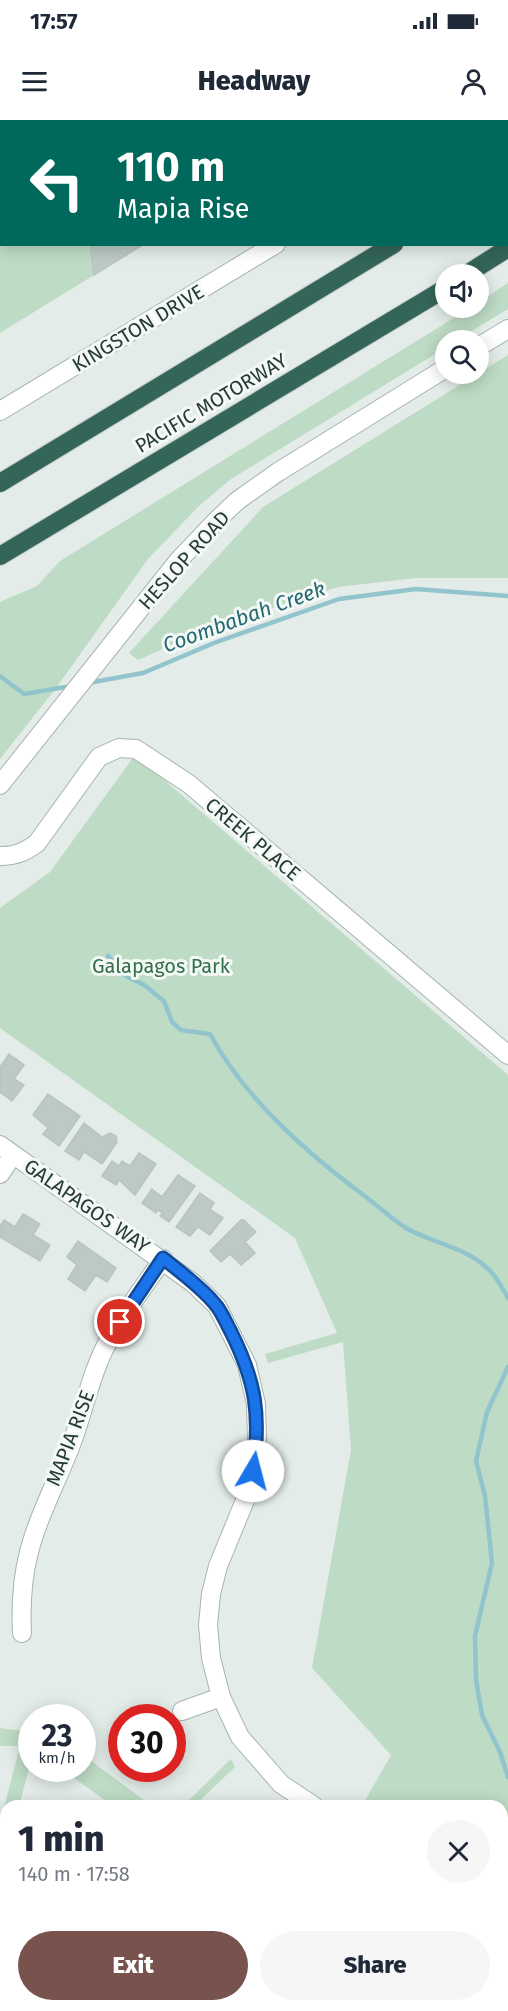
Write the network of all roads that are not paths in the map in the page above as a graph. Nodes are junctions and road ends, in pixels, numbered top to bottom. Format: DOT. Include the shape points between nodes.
graph roads {
  1 [pos="273,246"];
  2 [pos="391,246"];
  3 [pos="508,248"];
  4 [pos="482,264"];
  5 [pos="435,295"];
  6 [pos="508,329"];
  7 [pos="489,340"];
  8 [pos="435,375"];
  9 [pos="0,411"];
  10 [pos="0,483"];
  11 [pos="0,556"];
  12 [pos="0,785"];
  13 [pos="0,856"];
  14 [pos="508,1055"];
  15 [pos="6,1150"];
  16 [pos="0,1174"];
  17 [pos="163,1258"];
  18 [pos="22,1633"];
  19 [pos="221,1697"];
  20 [pos="186,1710"];
  21 [pos="305,1800"];
  1 -- 9 [label="street, KINGSTON DRIVE"];
  2 -- 10 [label="highway, PACIFIC MOTORWAY"];
  3 -- 4 [label="highway"];
  5 -- 11 [label="highway, PACIFIC MOTORWAY"];
  6 -- 7 [label="street"];
  8 -- 12 [label="street, HESLOP ROAD" via="237,501 200,536"];
  13 -- 14 [label="street, CREEK PLACE" via="13,856 37,843 99,757 119,748 136,749 189,784"];
  15 -- 16 [label="street"];
  15 -- 17 [label="street, GALAPAGOS WAY"];
  17 -- 18 [label="street, MAPIA RISE" via="98,1363 76,1431 33,1532 24,1566"];
  17 -- 19 [label="street, GALAPAGOS WAY" via="217,1306 247,1365 256,1404 253,1471 211,1594 211,1658"];
  19 -- 20 [label="street"];
  19 -- 21 [label="street, GALAPAGOS WAY" via="240,1737 260,1763 280,1784"];
}
